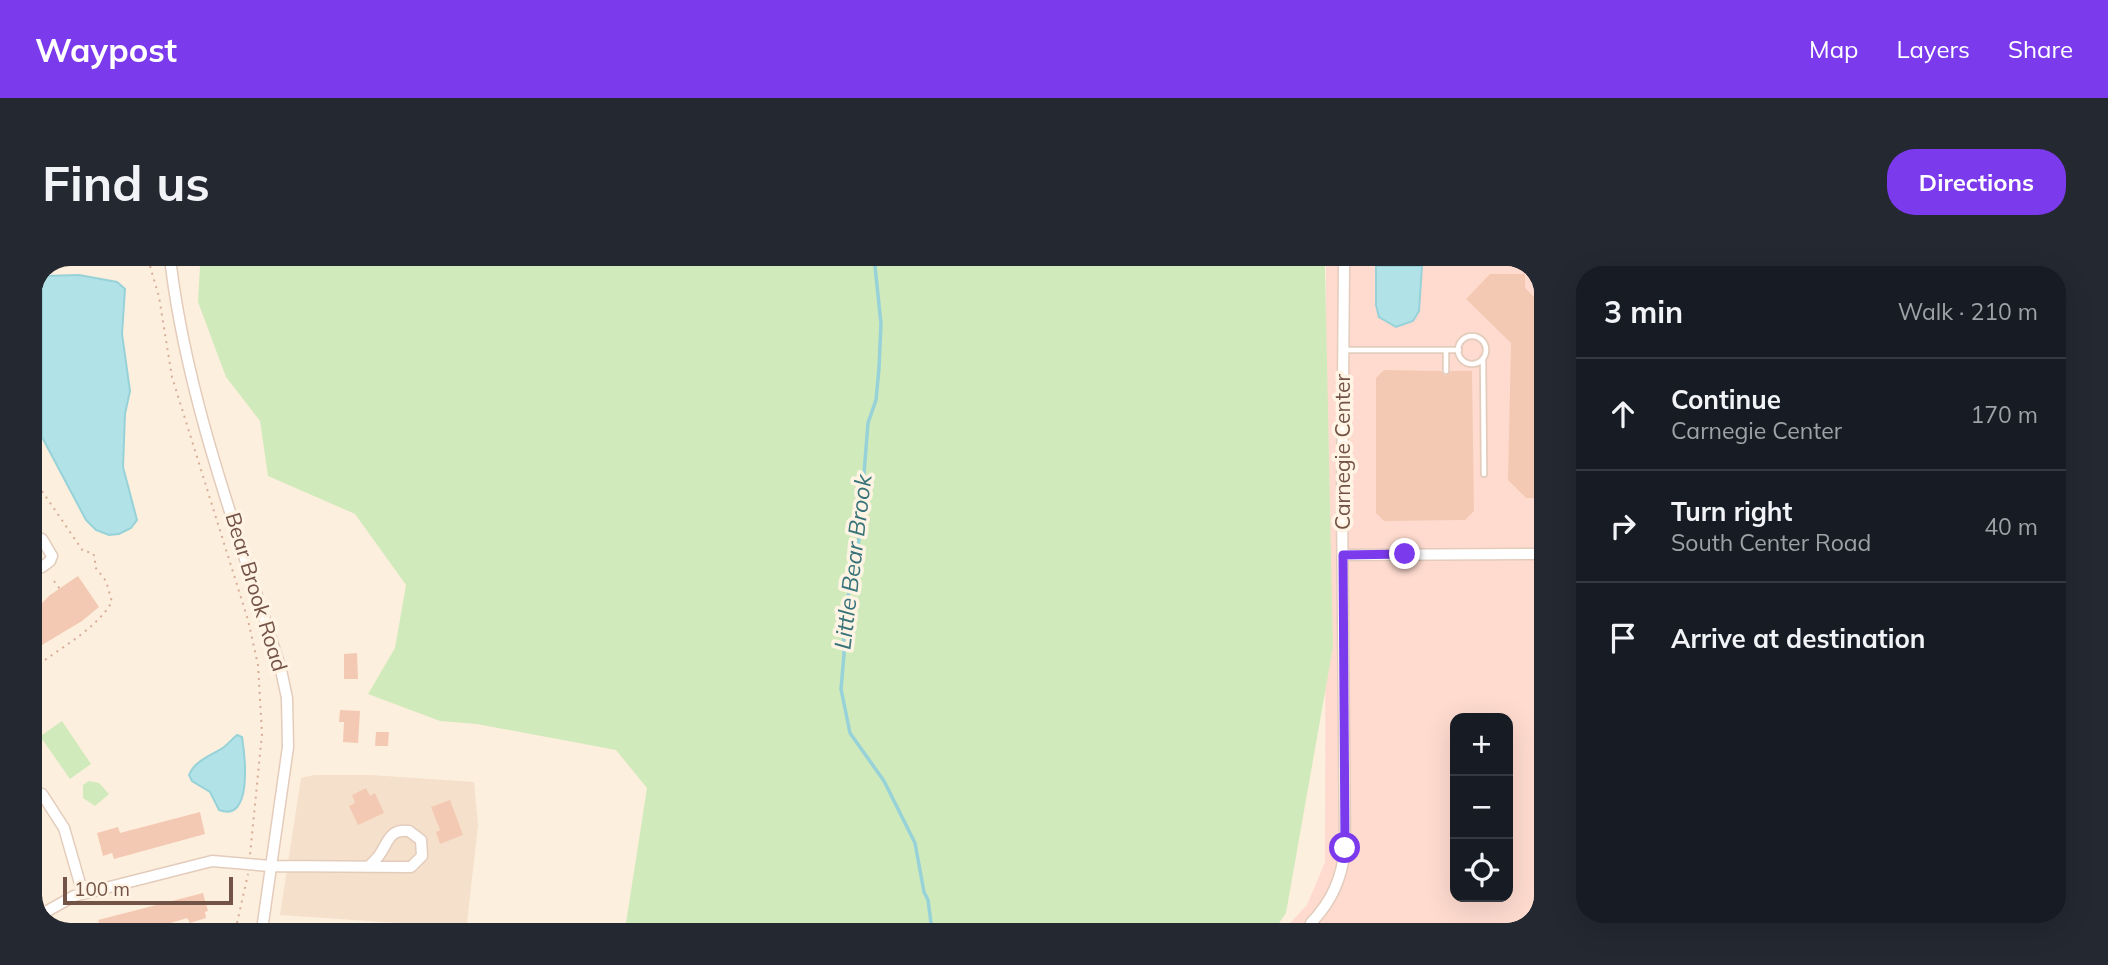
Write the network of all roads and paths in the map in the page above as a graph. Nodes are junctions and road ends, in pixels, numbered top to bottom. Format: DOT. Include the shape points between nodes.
graph roads {
  1 [pos="150,266"];
  2 [pos="171,266"];
  3 [pos="1344,266"];
  4 [pos="1343,350"];
  5 [pos="1446,350"];
  6 [pos="1459,350"];
  7 [pos="1483,358"];
  8 [pos="1446,371"];
  9 [pos="1484,474"];
  10 [pos="42,491"];
  11 [pos="42,539"];
  12 [pos="1534,554"];
  13 [pos="1343,555"];
  14 [pos="42,567"];
  15 [pos="54,581"];
  16 [pos="62,592"];
  17 [pos="42,662"];
  18 [pos="42,794"];
  19 [pos="251,847"];
  20 [pos="270,866"];
  21 [pos="368,867"];
  22 [pos="247,886"];
  23 [pos="83,894"];
  24 [pos="42,914"];
  25 [pos="237,923"];
  26 [pos="263,923"];
  27 [pos="1311,923"];
  1 -- 19 [label="path" via="172,377 258,664 262,734"];
  2 -- 20 [label="street, Bear Brook Road" via="195,395 287,698 288,747"];
  3 -- 4 [label="street, Carnegie Center"];
  4 -- 5 [label="lane"];
  4 -- 13 [label="street, Carnegie Center"];
  5 -- 6 [label="lane"];
  5 -- 8 [label="lane"];
  6 -- 7 [label="lane" via="1466,362"];
  6 -- 7 [label="lane" via="1464,339 1477,337 1486,345"];
  7 -- 9 [label="lane"];
  10 -- 17 [label="path" via="83,551 93,553 112,602 105,614"];
  11 -- 14 [label="street" via="52,558"];
  12 -- 13 [label="street"];
  13 -- 27 [label="street, Carnegie Center" via="1345,848 1335,890"];
  15 -- 16 [label="path"];
  18 -- 23 [label="street" via="66,832"];
  20 -- 21 [label="street"];
  20 -- 23 [label="street" via="208,862"];
  20 -- 26 [label="street, Bear Brook Road"];
  21 -- 21 [label="street" via="411,867 422,856 421,841 409,831 393,833"];
  22 -- 25 [label="path"];
  23 -- 24 [label="street"];
}
